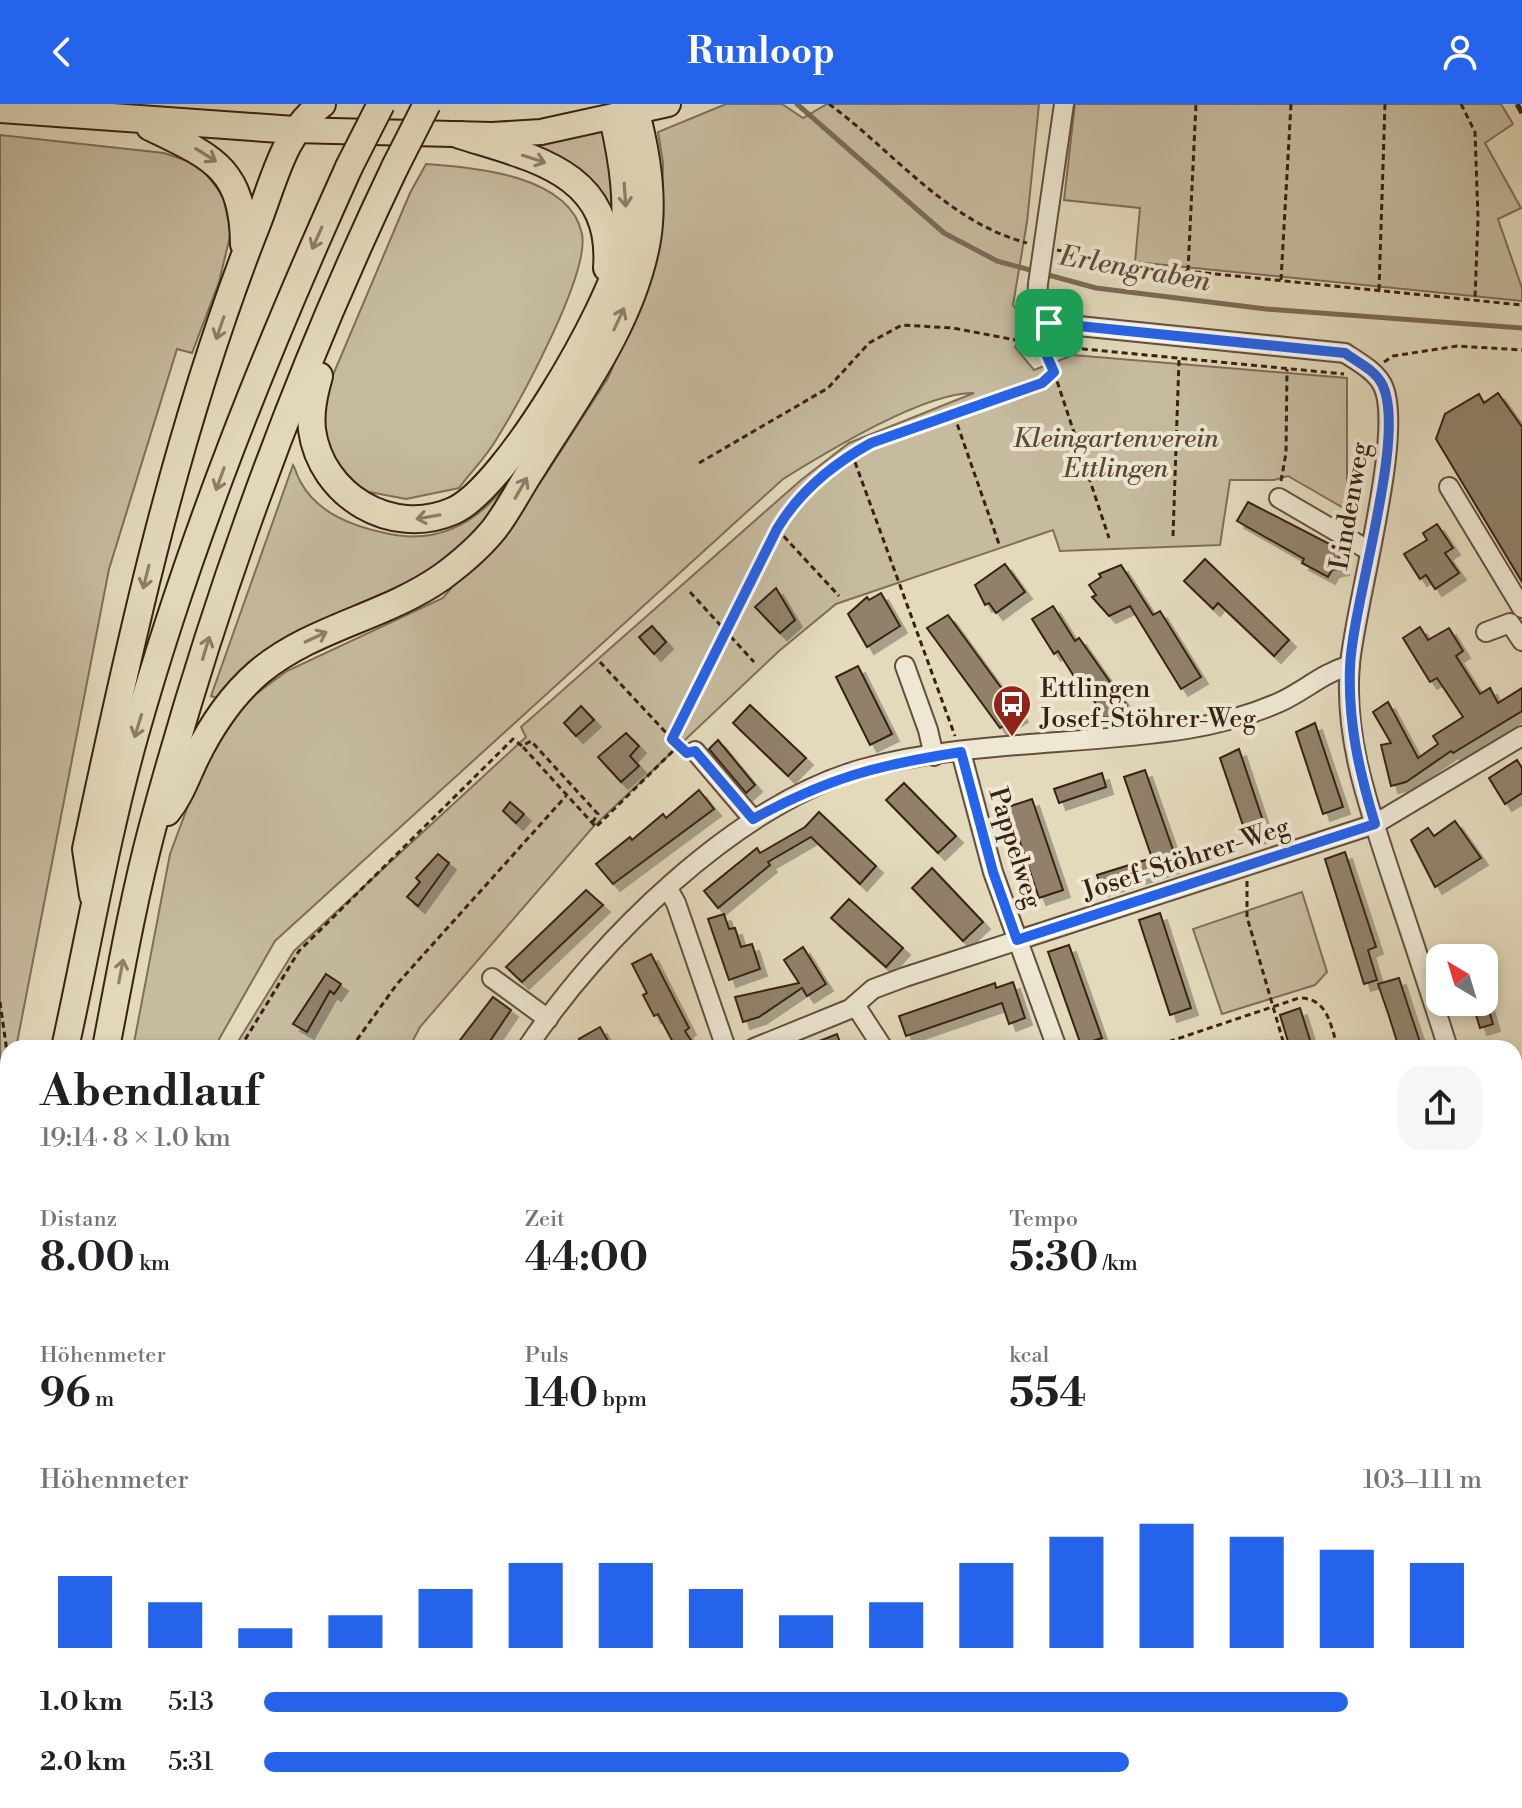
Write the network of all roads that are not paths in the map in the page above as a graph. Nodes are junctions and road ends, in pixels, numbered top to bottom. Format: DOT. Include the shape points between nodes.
graph roads {
  1 [pos="322,104"];
  2 [pos="381,104"];
  3 [pos="427,104"];
  4 [pos="668,104"];
  5 [pos="1064,104"];
  6 [pos="0,109"];
  7 [pos="624,110"];
  8 [pos="136,120"];
  9 [pos="294,130"];
  10 [pos="460,135"];
  11 [pos="245,254"];
  12 [pos="341,284"];
  13 [pos="598,310"];
  14 [pos="1449,487"];
  15 [pos="1279,498"];
  16 [pos="1368,550"];
  17 [pos="1522,608"];
  18 [pos="1486,632"];
  19 [pos="1522,641"];
  20 [pos="1350,665"];
  21 [pos="905,666"];
  22 [pos="1522,736"];
  23 [pos="687,748"];
  24 [pos="961,752"];
  25 [pos="934,756"];
  26 [pos="753,819"];
  27 [pos="1375,824"];
  28 [pos="152,831"];
  29 [pos="668,889"];
  30 [pos="95,910"];
  31 [pos="1017,940"];
  32 [pos="492,978"];
  33 [pos="855,1005"];
  34 [pos="548,1019"];
  35 [pos="67,1040"];
  36 [pos="108,1040"];
  37 [pos="533,1040"];
  38 [pos="723,1040"];
  39 [pos="773,1040"];
  40 [pos="878,1040"];
  41 [pos="1054,1040"];
  42 [pos="1445,1040"];
  1 -- 9 [label="highway"];
  2 -- 30 [label="highway, one-way, bridge" via="263,367 174,610 135,736"];
  3 -- 12 [label="highway, bridge"];
  4 -- 7 [label="main road"];
  5 -- 16 [label="street, Lindenweg" via="1038,284 1037,304 1049,323 1345,353 1371,371 1387,399 1389,430"];
  6 -- 8 [label="highway"];
  7 -- 10 [label="main road" via="541,132"];
  7 -- 13 [label="highway, one-way" via="625,230 613,279"];
  28 -- 7 [label="highway, one-way" via="179,798 216,721 252,679 308,640 442,577 476,549 509,508 617,325 642,263 649,191"];
  8 -- 9 [label="highway"];
  8 -- 11 [label="highway, one-way" via="206,154 228,175 244,216"];
  9 -- 10 [label="main road"];
  9 -- 11 [label="highway"];
  10 -- 13 [label="highway, one-way" via="550,165 584,191 607,242"];
  11 -- 30 [label="highway, one-way" via="165,502 133,628 86,849"];
  13 -- 12 [label="highway, one-way" via="495,479 452,511 403,519 356,502 326,472 317,451 312,405"];
  28 -- 12 [label="highway, one-way" via="221,599"];
  14 -- 17 [label="street"];
  15 -- 16 [label="street"];
  16 -- 20 [label="street, Lindenweg"];
  18 -- 19 [label="street" via="1510,623"];
  20 -- 24 [label="street" via="1324,673 1281,701 1189,728"];
  20 -- 27 [label="street, Lindenweg" via="1356,760"];
  21 -- 25 [label="street"];
  22 -- 27 [label="street, Josef-Stöhrer-Weg"];
  23 -- 26 [label="street"];
  24 -- 25 [label="street"];
  24 -- 31 [label="street, Pappelweg"];
  25 -- 26 [label="street" via="862,769 804,791"];
  26 -- 29 [label="street"];
  27 -- 31 [label="street, Josef-Stöhrer-Weg"];
  27 -- 42 [label="street, Lindenweg"];
  36 -- 28 [label="highway, one-way"];
  29 -- 34 [label="street" via="629,925"];
  29 -- 38 [label="street"];
  30 -- 35 [label="highway"];
  31 -- 33 [label="street, Josef-Stöhrer-Weg" via="873,989"];
  31 -- 41 [label="street, Pappelweg"];
  32 -- 34 [label="street"];
  33 -- 39 [label="street, Josef-Stöhrer-Weg"];
  33 -- 40 [label="street"];
  34 -- 37 [label="street"];
}
